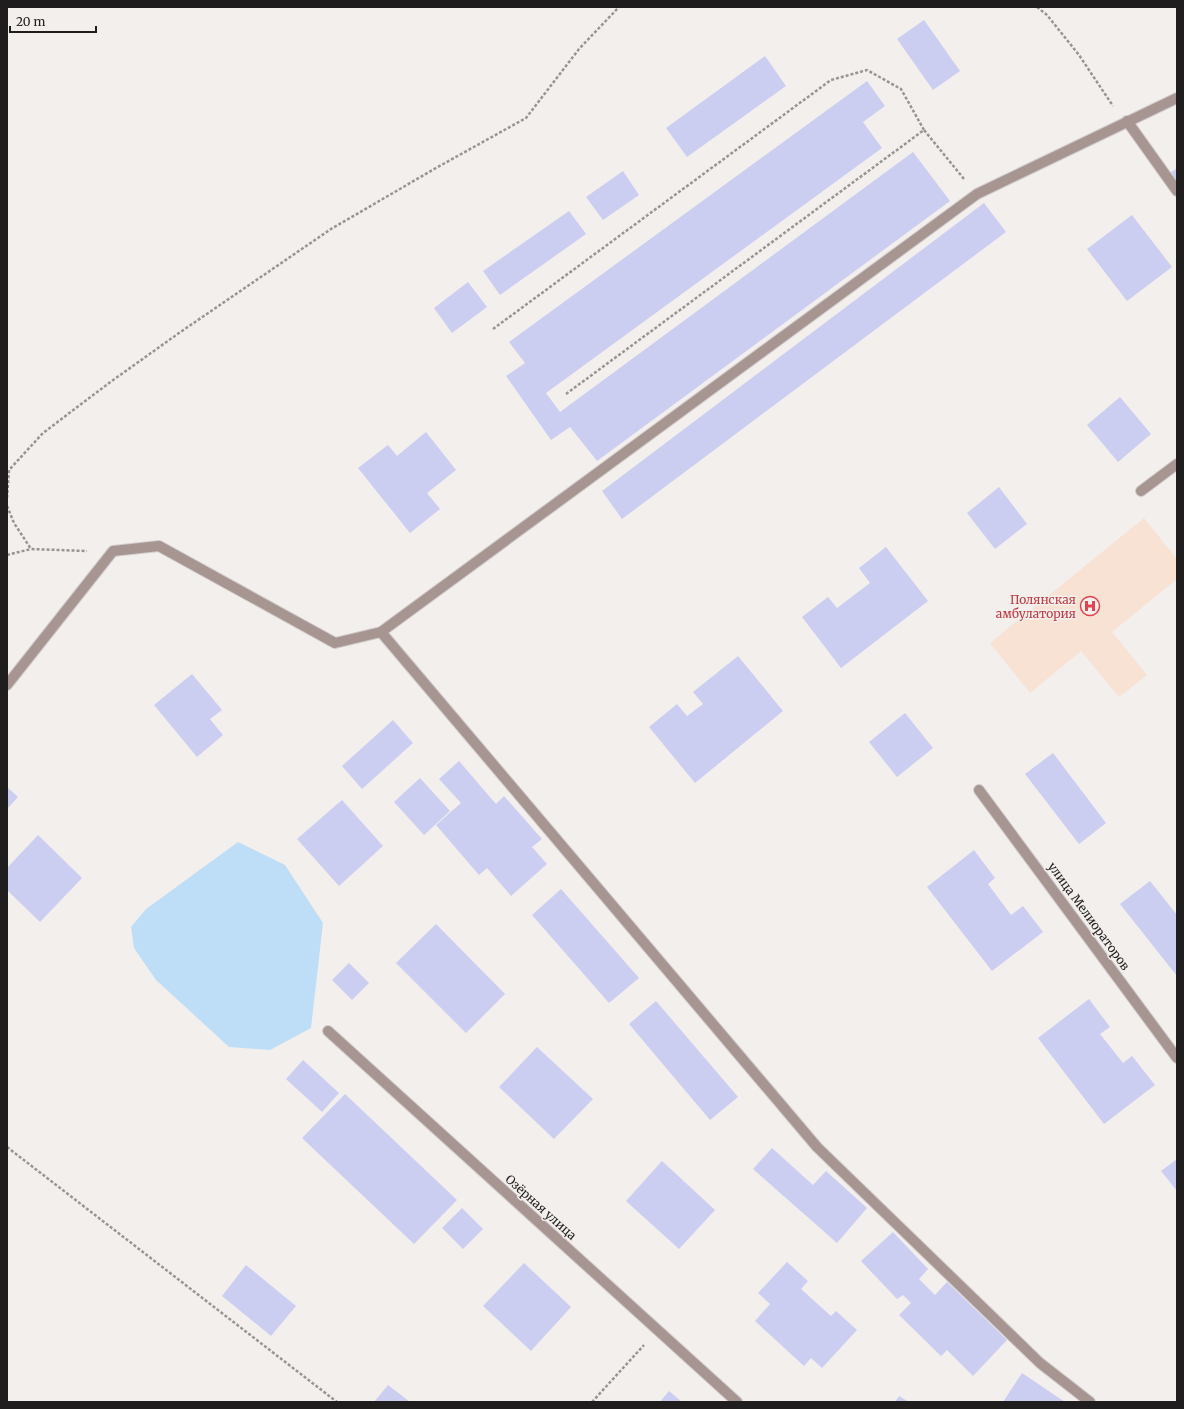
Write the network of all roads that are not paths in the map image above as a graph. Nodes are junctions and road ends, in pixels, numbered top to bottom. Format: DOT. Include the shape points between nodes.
graph roads {
  1 [pos="1177,98"];
  2 [pos="1127,121"];
  3 [pos="1177,191"];
  4 [pos="1177,464"];
  5 [pos="1141,490"];
  6 [pos="381,632"];
  7 [pos="7,685"];
  8 [pos="979,790"];
  9 [pos="328,1031"];
  10 [pos="1177,1058"];
  11 [pos="737,1402"];
  12 [pos="1090,1402"];
  1 -- 2 [label="street"];
  2 -- 3 [label="street"];
  2 -- 6 [label="street" via="977,194"];
  4 -- 5 [label="street"];
  6 -- 7 [label="street" via="335,643 159,546 113,551"];
  6 -- 12 [label="street" via="817,1147 1040,1363"];
  8 -- 10 [label="street, улица Мелиораторов"];
  9 -- 11 [label="street, Озёрная улица"];
}
